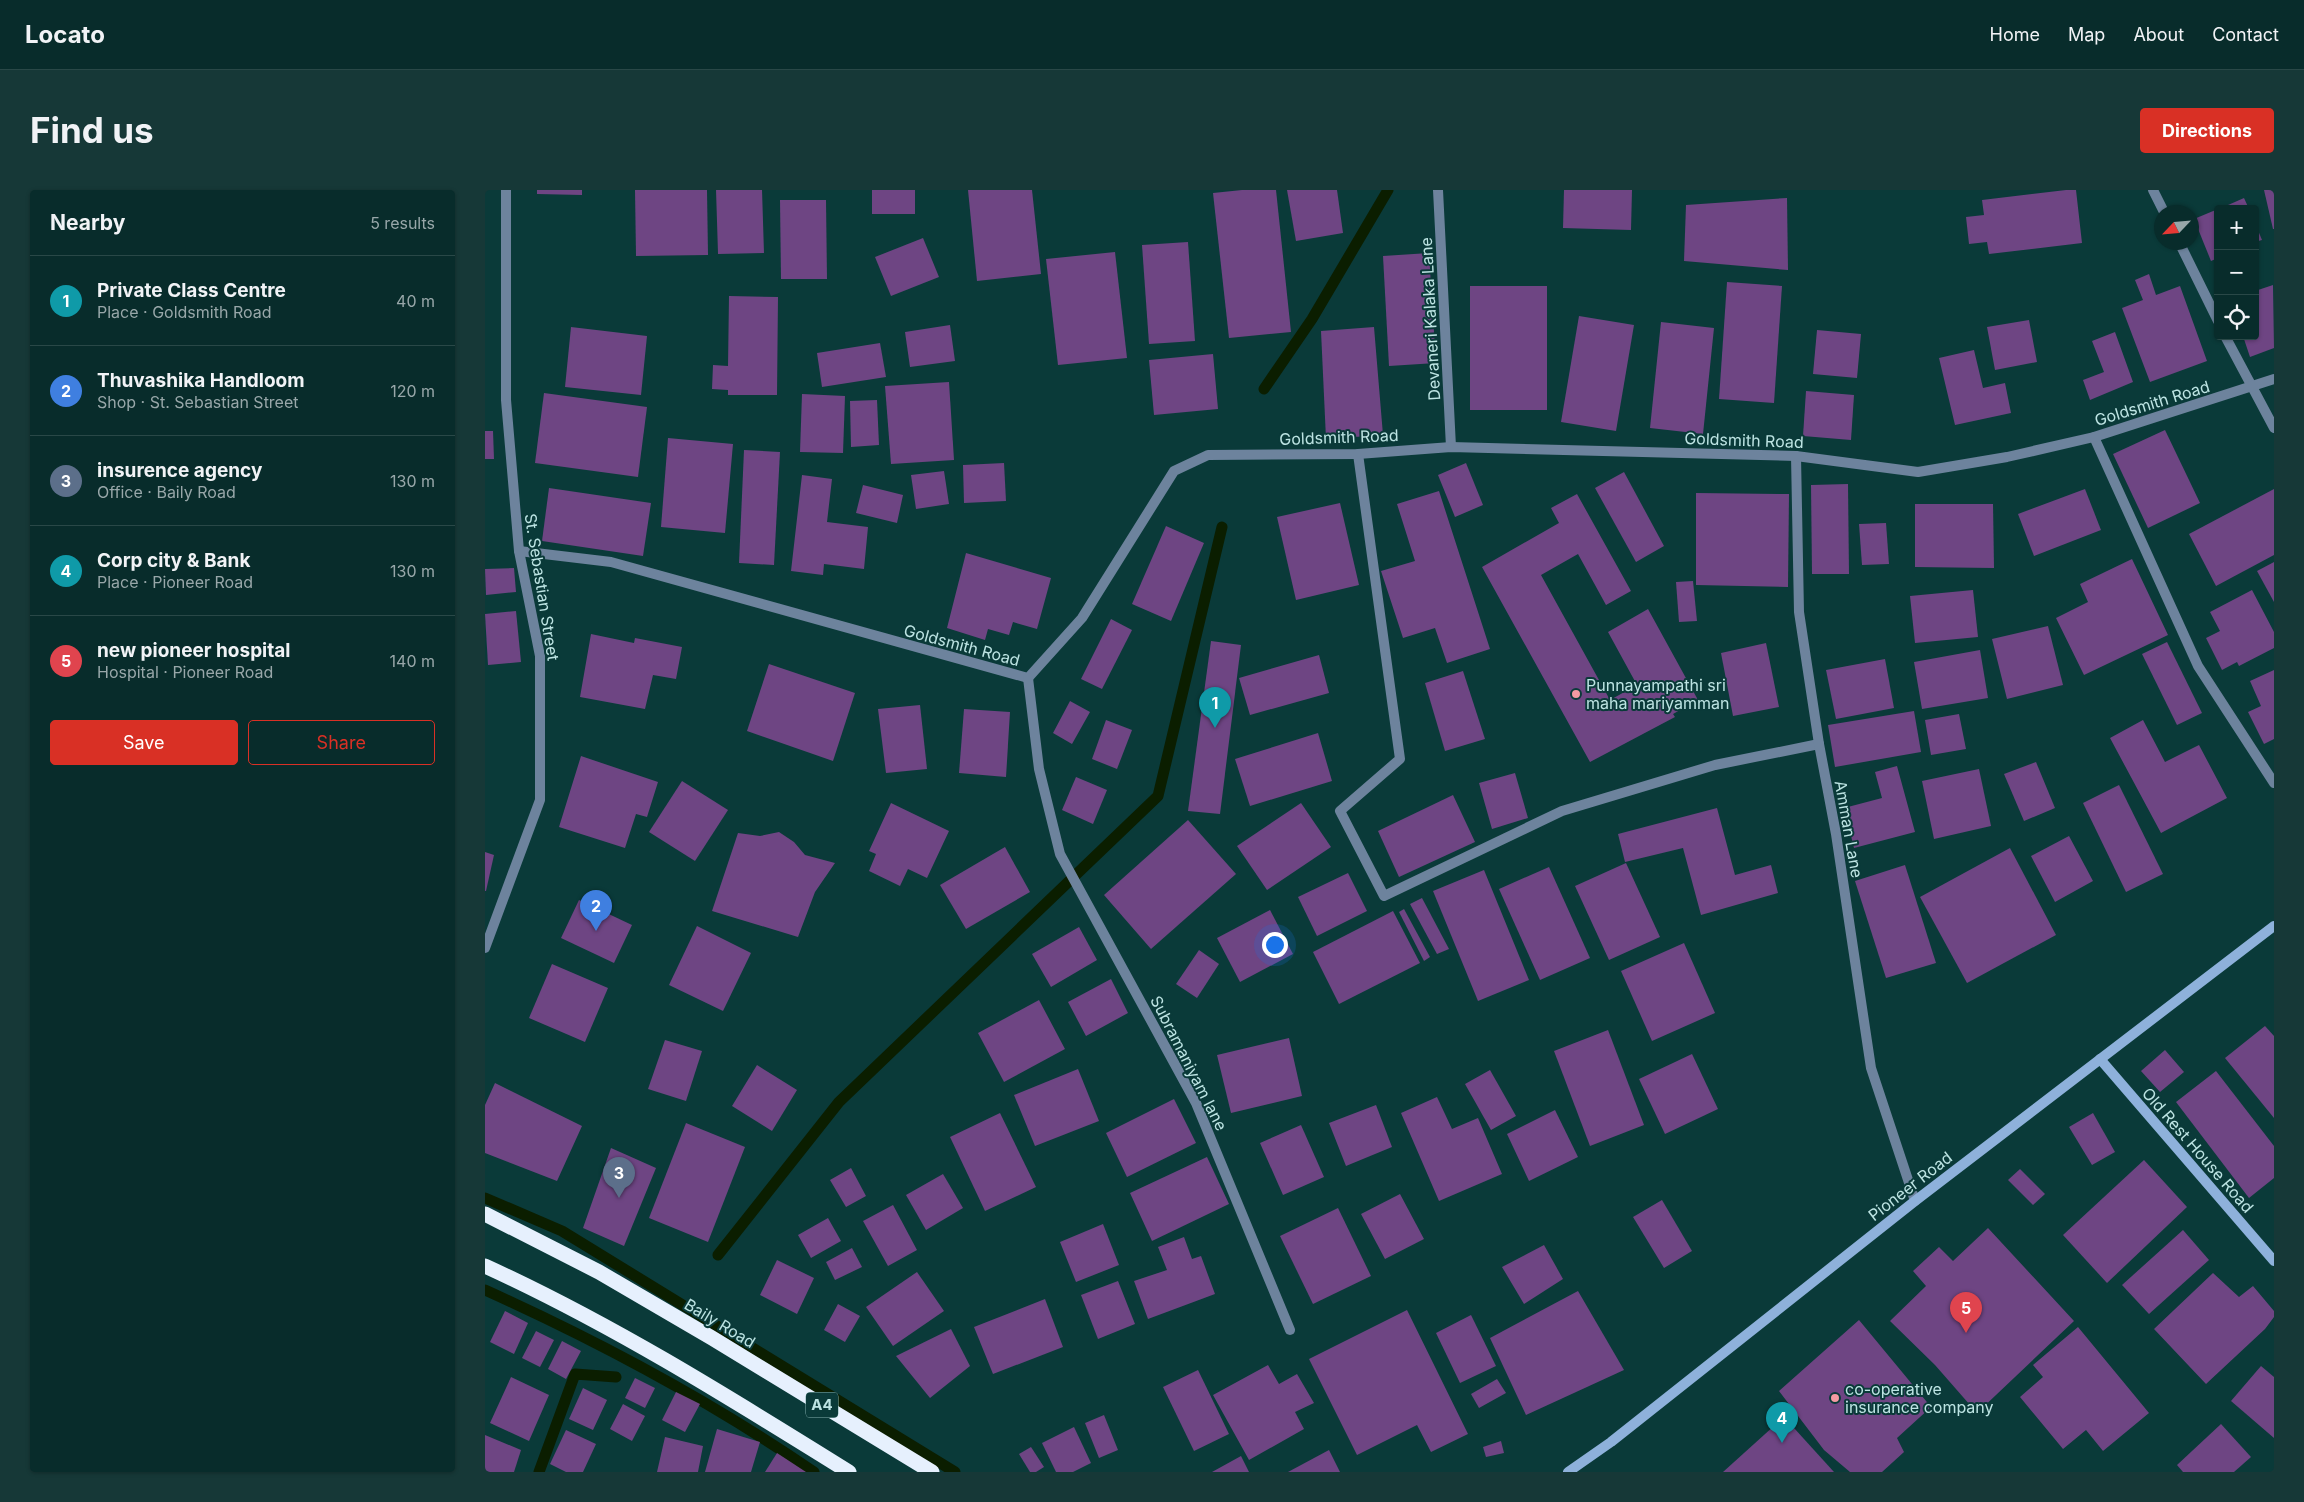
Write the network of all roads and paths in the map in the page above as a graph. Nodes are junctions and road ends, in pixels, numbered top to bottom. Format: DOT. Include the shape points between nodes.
graph roads {
  1 [pos="506,190"];
  2 [pos="1438,190"];
  3 [pos="2153,190"];
  4 [pos="2160,205"];
  5 [pos="2183,250"];
  6 [pos="2214,313"];
  7 [pos="2227,340"];
  8 [pos="2274,379"];
  9 [pos="2251,388"];
  10 [pos="2274,428"];
  11 [pos="2094,437"];
  12 [pos="1451,447"];
  13 [pos="1358,454"];
  14 [pos="1796,456"];
  15 [pos="519,551"];
  16 [pos="1028,678"];
  17 [pos="1819,744"];
  18 [pos="2274,783"];
  19 [pos="2274,926"];
  20 [pos="485,948"];
  21 [pos="2100,1059"];
  22 [pos="1915,1201"];
  23 [pos="485,1214"];
  24 [pos="2274,1261"];
  25 [pos="485,1266"];
  26 [pos="1290,1330"];
  27 [pos="849,1472"];
  28 [pos="931,1472"];
  29 [pos="1568,1472"];
  1 -- 15 [label="street, St. Sebastian Street" via="506,400"];
  2 -- 12 [label="street, Devaneri Kalaka Lane"];
  3 -- 4 [label="street"];
  5 -- 6 [label="street"];
  7 -- 9 [label="street"];
  8 -- 9 [label="street, Goldsmith Road"];
  9 -- 10 [label="street"];
  9 -- 11 [label="street, Goldsmith Road"];
  11 -- 14 [label="street, Goldsmith Road" via="2007,457 1918,472"];
  11 -- 18 [label="street" via="2198,666"];
  12 -- 13 [label="street, Goldsmith Road"];
  12 -- 14 [label="street, Goldsmith Road"];
  13 -- 16 [label="street, Goldsmith Road" via="1209,455 1174,471 1082,618"];
  13 -- 17 [label="street" via="1400,759 1340,811 1384,896 1562,811 1715,764"];
  14 -- 17 [label="street, Amman Lane" via="1799,612"];
  15 -- 16 [label="street, Goldsmith Road" via="611,562"];
  15 -- 20 [label="street, St. Sebastian Street" via="540,656 540,800"];
  16 -- 26 [label="street, Subramaniyam lane" via="1039,769 1060,854 1197,1103"];
  17 -- 22 [label="street, Amman Lane" via="1836,834 1871,1068"];
  19 -- 21 [label="main road, Pioneer Road"];
  21 -- 22 [label="main road, Pioneer Road"];
  21 -- 24 [label="main road, Old Rest House Road"];
  22 -- 29 [label="main road, Pioneer Road" via="1611,1442"];
  23 -- 28 [label="highway, Baily Road / A4" via="607,1277"];
  25 -- 27 [label="highway, A4" via="547,1295 694,1376"];
}
